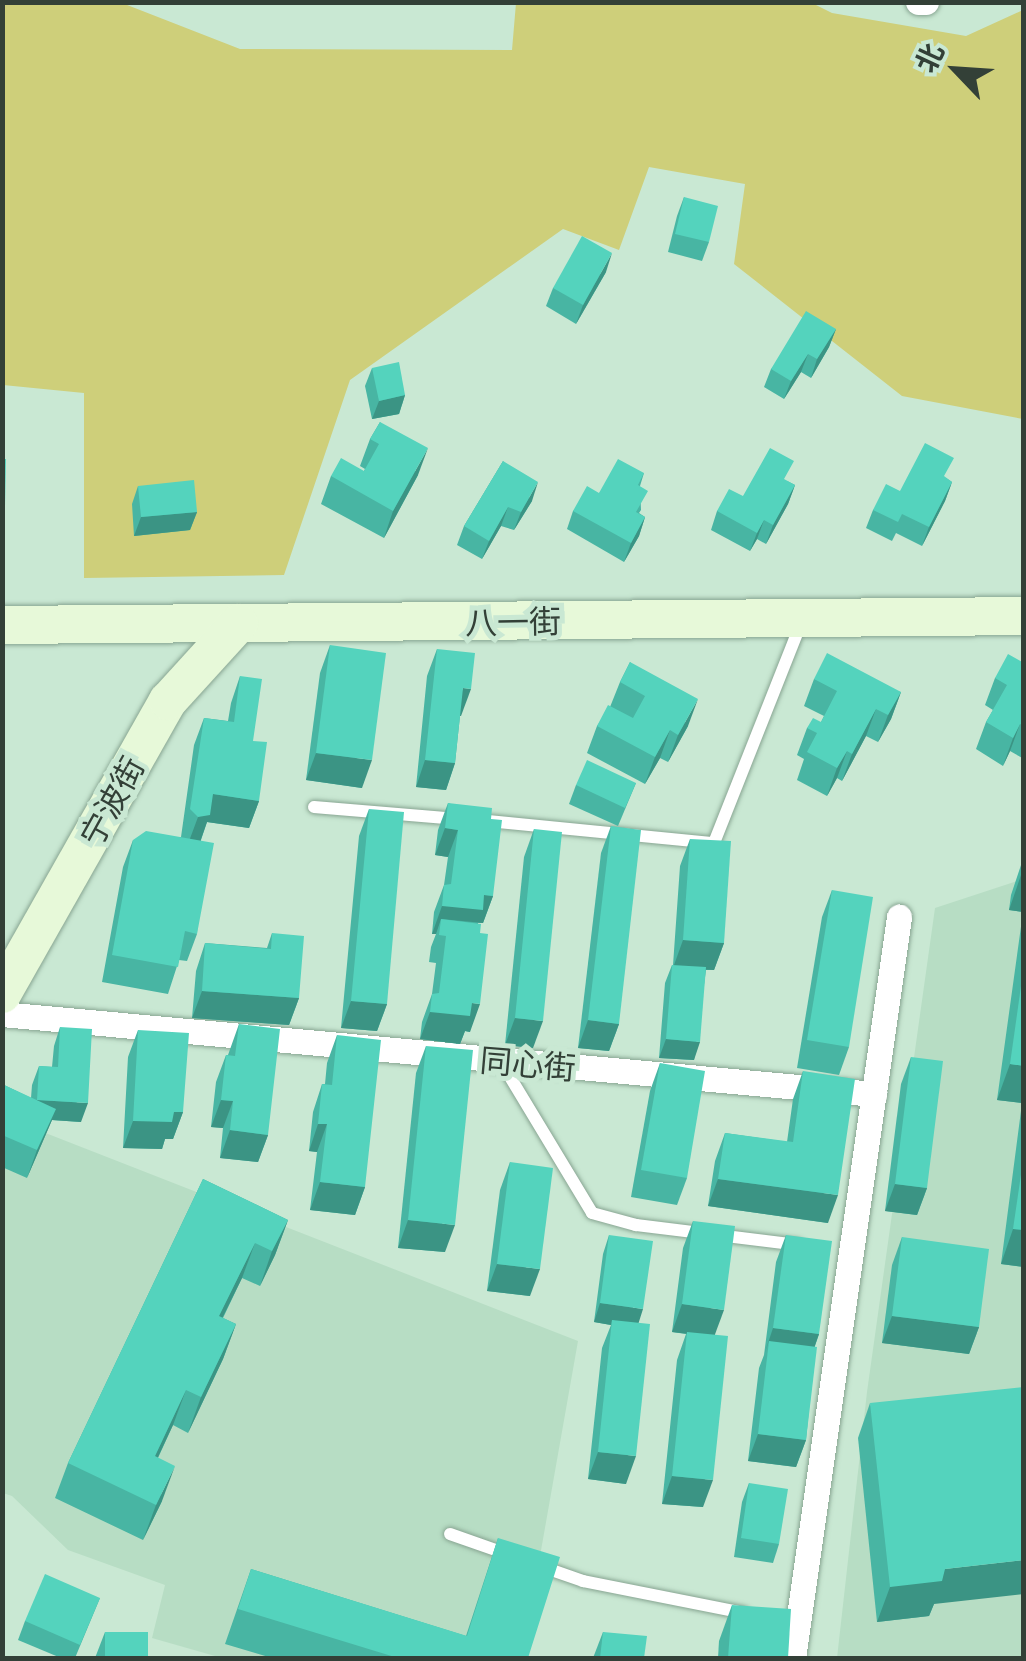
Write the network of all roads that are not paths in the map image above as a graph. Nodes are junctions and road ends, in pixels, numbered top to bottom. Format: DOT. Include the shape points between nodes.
graph roads {
  1 [pos="918,2"];
  2 [pos="926,2"];
  3 [pos="1024,616"];
  4 [pos="803,618"];
  5 [pos="239,624"];
  6 [pos="2,625"];
  7 [pos="314,807"];
  8 [pos="899,916"];
  9 [pos="2,994"];
  10 [pos="2,1014"];
  11 [pos="500,1060"];
  12 [pos="874,1094"];
  13 [pos="813,1247"];
  14 [pos="450,1534"];
  15 [pos="757,1616"];
  16 [pos="794,1658"];
  1 -- 2 [label="street"];
  3 -- 4 [label="street, 八一街"];
  4 -- 5 [label="street, 八一街"];
  4 -- 7 [label="lane" via="714,843"];
  5 -- 6 [label="street, 八一街"];
  5 -- 9 [label="street, 宁波街" via="168,700"];
  8 -- 12 [label="street"];
  10 -- 11 [label="street, 同心街"];
  11 -- 12 [label="street, 同心街"];
  11 -- 13 [label="lane" via="592,1213 636,1225"];
  12 -- 16 [label="street" via="842,1250 786,1622"];
  14 -- 15 [label="lane" via="583,1581"];
}
